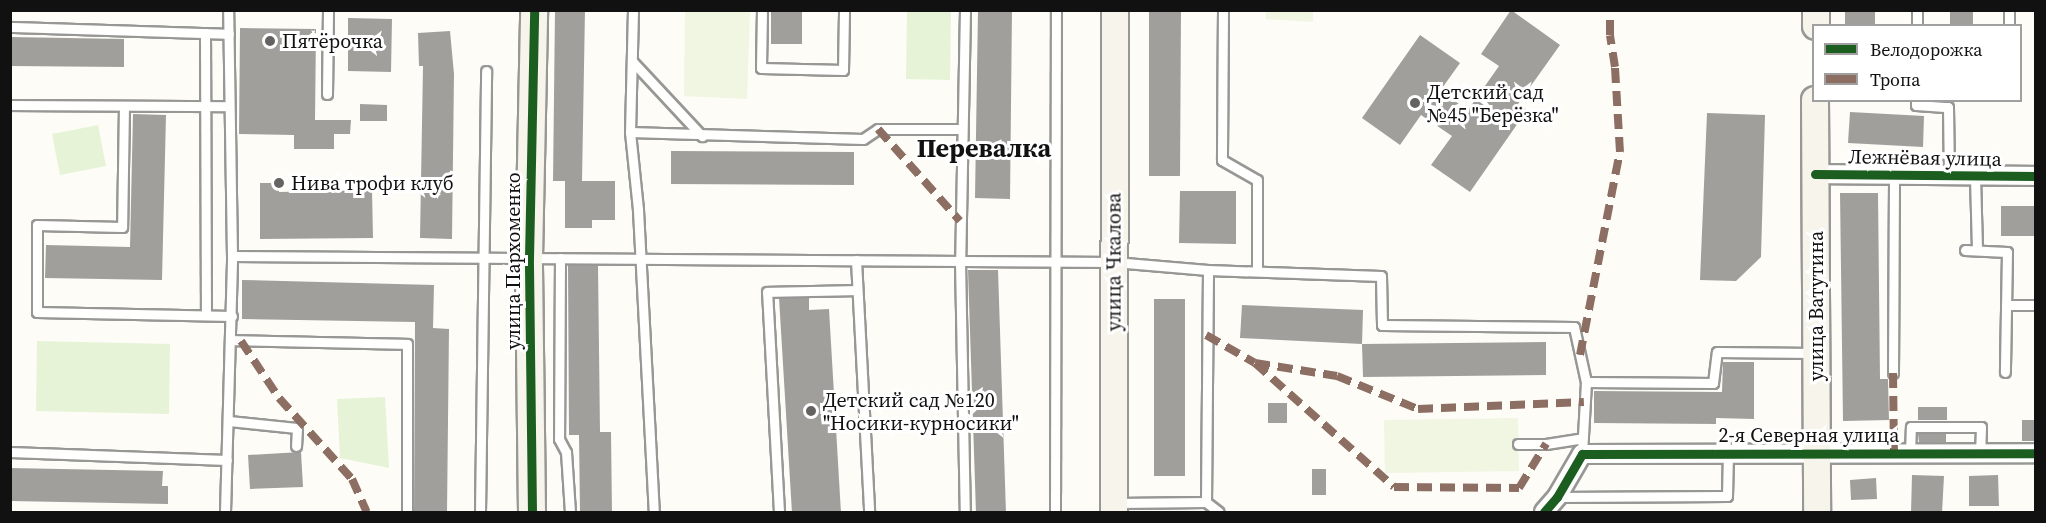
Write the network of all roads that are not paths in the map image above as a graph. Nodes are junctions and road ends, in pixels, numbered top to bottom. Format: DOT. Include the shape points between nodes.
graph roads {
  1 [pos="228,10"];
  2 [pos="328,10"];
  3 [pos="534,10"];
  4 [pos="633,10"];
  5 [pos="762,10"];
  6 [pos="844,10"];
  7 [pos="965,10"];
  8 [pos="1056,10"];
  9 [pos="1115,10"];
  10 [pos="1223,10"];
  11 [pos="10,27"];
  12 [pos="205,33"];
  13 [pos="229,34"];
  14 [pos="632,61"];
  15 [pos="486,71"];
  16 [pos="327,94"];
  17 [pos="1815,102"];
  18 [pos="1916,102"];
  19 [pos="10,105"];
  20 [pos="124,106"];
  21 [pos="207,106"];
  22 [pos="229,106"];
  23 [pos="962,129"];
  24 [pos="630,132"];
  25 [pos="702,136"];
  26 [pos="1815,174"];
  27 [pos="1893,175"];
  28 [pos="2036,176"];
  29 [pos="1949,177"];
  30 [pos="1975,177"];
  31 [pos="1965,250"];
  32 [pos="1977,250"];
  33 [pos="232,256"];
  34 [pos="483,258"];
  35 [pos="529,258"];
  36 [pos="560,258"];
  37 [pos="641,259"];
  38 [pos="856,260"];
  39 [pos="960,261"];
  40 [pos="1055,262"];
  41 [pos="1114,262"];
  42 [pos="1208,270"];
  43 [pos="1257,271"];
  44 [pos="856,291"];
  45 [pos="2006,305"];
  46 [pos="2036,305"];
  47 [pos="207,314"];
  48 [pos="232,316"];
  49 [pos="231,340"];
  50 [pos="1816,353"];
  51 [pos="2005,372"];
  52 [pos="1893,373"];
  53 [pos="1586,382"];
  54 [pos="229,421"];
  55 [pos="1518,444"];
  56 [pos="296,446"];
  57 [pos="1583,446"];
  58 [pos="10,452"];
  59 [pos="1728,452"];
  60 [pos="1817,453"];
  61 [pos="1910,453"];
  62 [pos="1980,453"];
  63 [pos="2036,453"];
  64 [pos="227,460"];
  65 [pos="1557,497"];
  66 [pos="1206,502"];
  67 [pos="1114,508"];
  68 [pos="225,513"];
  69 [pos="407,513"];
  70 [pos="480,513"];
  71 [pos="532,513"];
  72 [pos="570,513"];
  73 [pos="654,513"];
  74 [pos="779,513"];
  75 [pos="869,513"];
  76 [pos="965,513"];
  77 [pos="1055,513"];
  78 [pos="1219,513"];
  79 [pos="1544,513"];
  80 [pos="1817,513"];
  1 -- 13 [label="lane"];
  2 -- 16 [label="lane"];
  3 -- 35 [label="main road, улица Пархоменко"];
  4 -- 14 [label="lane"];
  5 -- 6 [label="lane" via="761,68 843,70"];
  7 -- 23 [label="lane"];
  8 -- 40 [label="lane"];
  9 -- 41 [label="main road, улица Чкалова"];
  10 -- 43 [label="lane" via="1222,160 1257,180"];
  11 -- 12 [label="lane"];
  12 -- 13 [label="lane"];
  12 -- 21 [label="lane"];
  13 -- 22 [label="lane"];
  14 -- 24 [label="lane"];
  14 -- 25 [label="lane"];
  15 -- 34 [label="lane"];
  17 -- 26 [label="main road, улица Ватутина"];
  18 -- 29 [label="lane" via="1948,107"];
  19 -- 20 [label="lane"];
  20 -- 21 [label="lane"];
  20 -- 47 [label="lane" via="122,227 37,225 37,312"];
  21 -- 22 [label="lane"];
  21 -- 47 [label="lane"];
  22 -- 33 [label="lane"];
  23 -- 25 [label="lane" via="878,129 863,139"];
  23 -- 39 [label="lane"];
  24 -- 25 [label="lane"];
  24 -- 37 [label="lane"];
  26 -- 27 [label="street, Лежнёвая улица"];
  26 -- 50 [label="main road, улица Ватутина"];
  27 -- 29 [label="street, Лежнёвая улица"];
  27 -- 52 [label="lane"];
  28 -- 30 [label="street, Лежнёвая улица"];
  29 -- 30 [label="street, Лежнёвая улица"];
  30 -- 32 [label="lane"];
  31 -- 32 [label="lane"];
  32 -- 45 [label="lane" via="2007,252"];
  33 -- 34 [label="lane"];
  33 -- 48 [label="lane"];
  34 -- 35 [label="lane"];
  34 -- 70 [label="lane"];
  35 -- 36 [label="lane"];
  35 -- 71 [label="main road, улица Пархоменко"];
  36 -- 37 [label="lane"];
  36 -- 72 [label="lane" via="559,439 566,452"];
  37 -- 38 [label="lane"];
  37 -- 73 [label="lane"];
  38 -- 39 [label="lane"];
  38 -- 44 [label="lane"];
  39 -- 40 [label="lane"];
  39 -- 76 [label="lane"];
  40 -- 41 [label="lane"];
  40 -- 77 [label="lane"];
  41 -- 42 [label="lane"];
  41 -- 67 [label="main road, улица Чкалова"];
  42 -- 43 [label="lane"];
  42 -- 66 [label="lane"];
  43 -- 53 [label="lane" via="1381,276 1382,325 1574,327"];
  44 -- 74 [label="lane" via="767,292"];
  44 -- 75 [label="lane"];
  45 -- 46 [label="lane"];
  45 -- 51 [label="lane"];
  47 -- 48 [label="lane"];
  48 -- 49 [label="lane"];
  49 -- 54 [label="lane"];
  49 -- 69 [label="lane" via="407,344"];
  50 -- 53 [label="lane" via="1717,352 1713,384"];
  50 -- 60 [label="main road, улица Ватутина"];
  53 -- 57 [label="lane"];
  54 -- 56 [label="lane" via="297,428"];
  54 -- 64 [label="lane"];
  55 -- 57 [label="lane"];
  57 -- 59 [label="street, 2-я Северная улица"];
  57 -- 65 [label="street"];
  58 -- 64 [label="lane"];
  59 -- 60 [label="street, 2-я Северная улица"];
  59 -- 65 [label="lane" via="1727,496"];
  60 -- 61 [label="street, 2-я Северная улица"];
  60 -- 80 [label="main road, улица Ватутина"];
  61 -- 62 [label="street, 2-я Северная улица"];
  61 -- 62 [label="lane" via="1911,426 1981,426"];
  62 -- 63 [label="street, 2-я Северная улица"];
  64 -- 68 [label="lane"];
  65 -- 79 [label="street"];
  66 -- 67 [label="lane"];
  66 -- 78 [label="lane"];
}
